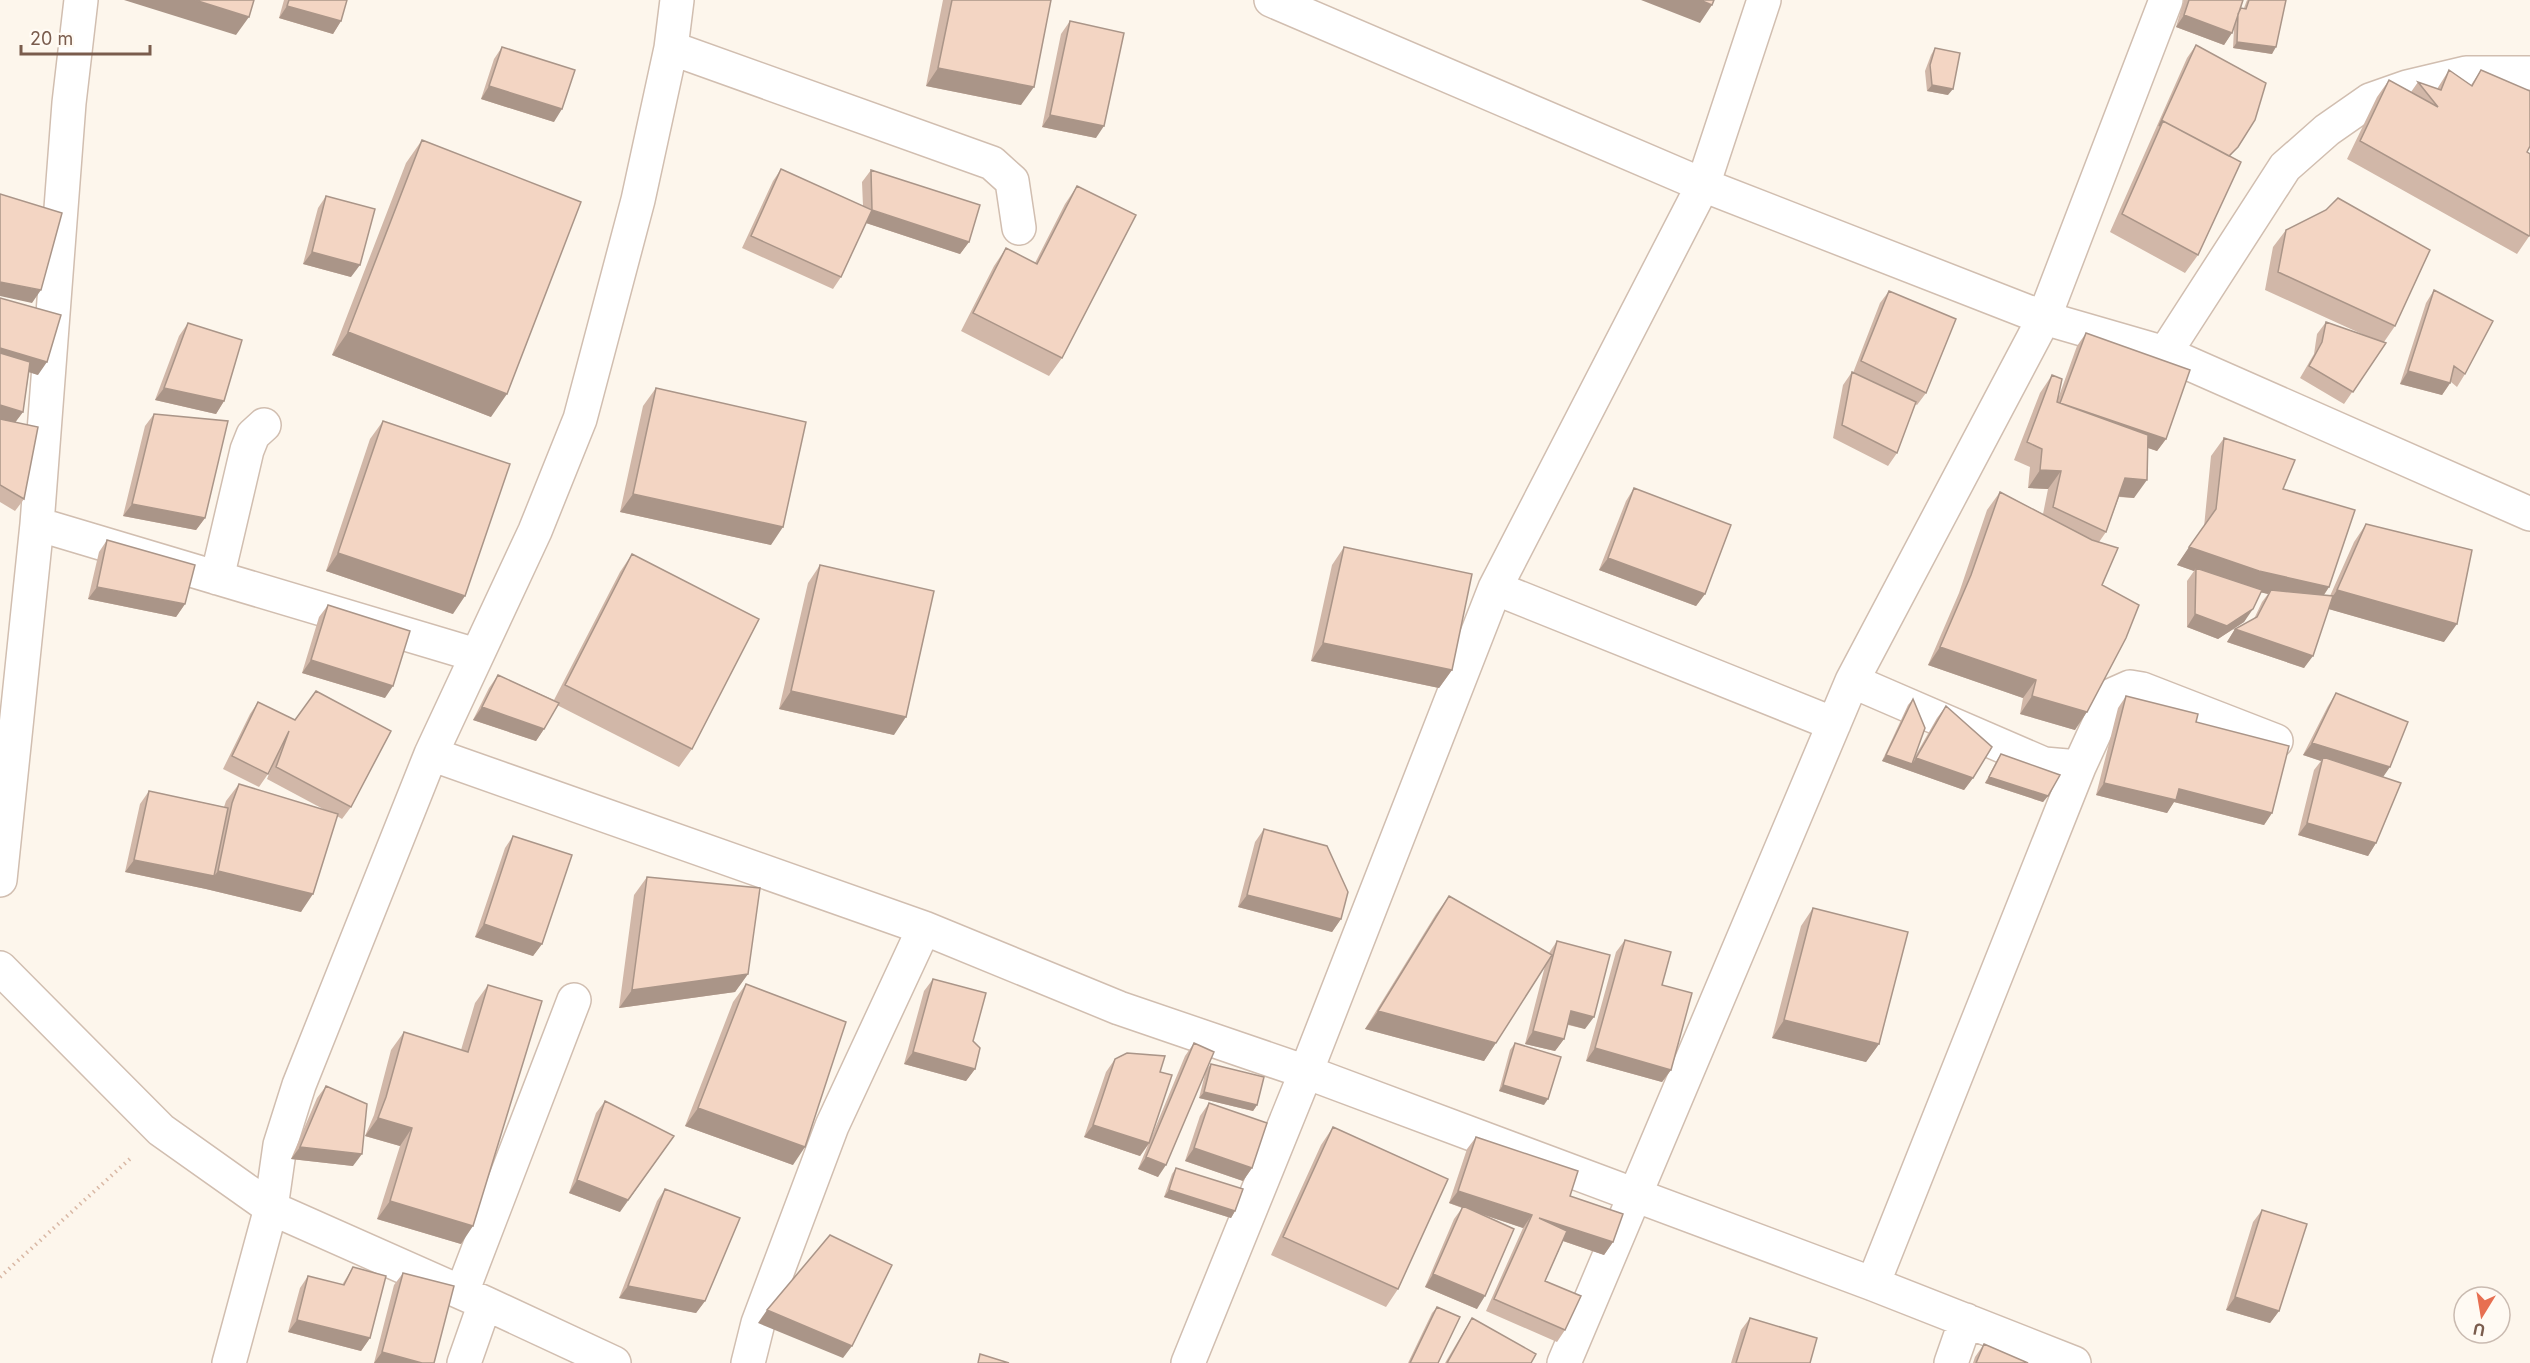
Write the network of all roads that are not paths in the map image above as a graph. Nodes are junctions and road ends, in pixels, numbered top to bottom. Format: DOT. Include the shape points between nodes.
graph roads {
  1 [pos="81,0"];
  2 [pos="677,0"];
  3 [pos="1271,0"];
  4 [pos="1764,0"];
  5 [pos="2166,0"];
  6 [pos="671,48"];
  7 [pos="2530,73"];
  8 [pos="1703,185"];
  9 [pos="1019,228"];
  10 [pos="2044,318"];
  11 [pos="2165,353"];
  12 [pos="264,425"];
  13 [pos="2530,514"];
  14 [pos="37,524"];
  15 [pos="217,578"];
  16 [pos="1495,588"];
  17 [pos="476,654"];
  18 [pos="1852,681"];
  19 [pos="1833,724"];
  20 [pos="2276,741"];
  21 [pos="431,754"];
  22 [pos="2079,767"];
  23 [pos="0,880"];
  24 [pos="924,928"];
  25 [pos="0,968"];
  26 [pos="574,1000"];
  27 [pos="1306,1072"];
  28 [pos="1633,1195"];
  29 [pos="271,1208"];
  30 [pos="1873,1284"];
  31 [pos="474,1297"];
  32 [pos="1966,1320"];
  33 [pos="229,1363"];
  34 [pos="464,1363"];
  35 [pos="614,1363"];
  36 [pos="748,1363"];
  37 [pos="1188,1363"];
  38 [pos="1564,1363"];
  39 [pos="1951,1363"];
  40 [pos="2074,1363"];
  1 -- 14 [label="street" via="69,103"];
  2 -- 6 [label="street"];
  3 -- 8 [label="street"];
  4 -- 8 [label="street"];
  5 -- 10 [label="street"];
  6 -- 9 [label="street" via="992,163 1012,181"];
  6 -- 17 [label="street" via="638,200 580,418 535,531"];
  7 -- 11 [label="street" via="2466,73 2407,87 2370,100 2327,130 2285,166"];
  8 -- 10 [label="street"];
  8 -- 16 [label="street"];
  10 -- 11 [label="street"];
  10 -- 18 [label="street"];
  11 -- 13 [label="street"];
  12 -- 15 [label="street" via="253,435 247,450"];
  14 -- 15 [label="street"];
  14 -- 23 [label="street"];
  15 -- 17 [label="street"];
  16 -- 19 [label="street"];
  16 -- 27 [label="street"];
  17 -- 21 [label="street"];
  18 -- 19 [label="street"];
  18 -- 22 [label="street" via="2044,765"];
  19 -- 28 [label="street"];
  20 -- 22 [label="street" via="2130,687 2112,694"];
  21 -- 24 [label="street"];
  21 -- 29 [label="street" via="299,1085 280,1145"];
  22 -- 30 [label="street"];
  24 -- 27 [label="street" via="1119,1008"];
  24 -- 36 [label="street" via="832,1126 758,1323"];
  25 -- 29 [label="street" via="161,1130"];
  26 -- 31 [label="street"];
  27 -- 28 [label="street"];
  27 -- 37 [label="street"];
  28 -- 30 [label="street"];
  28 -- 38 [label="street"];
  29 -- 31 [label="street"];
  29 -- 33 [label="street"];
  30 -- 32 [label="street"];
  31 -- 34 [label="street"];
  31 -- 35 [label="street"];
  32 -- 39 [label="street"];
  32 -- 40 [label="street"];
}
